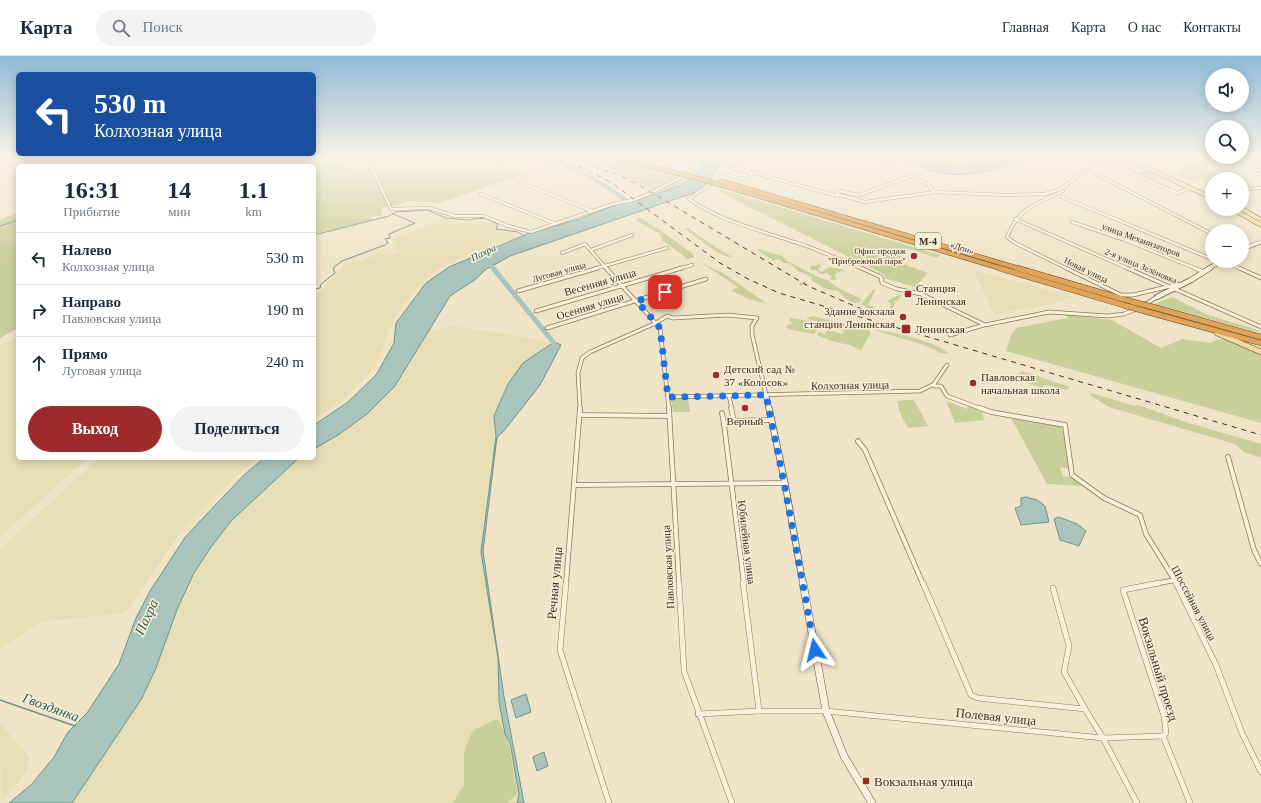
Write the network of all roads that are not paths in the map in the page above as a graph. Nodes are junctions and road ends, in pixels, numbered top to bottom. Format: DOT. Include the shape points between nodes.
graph roads {
  1 [pos="383,192"];
  2 [pos="545,192"];
  3 [pos="655,192"];
  4 [pos="701,192"];
  5 [pos="755,192"];
  6 [pos="757,192"];
  7 [pos="824,192"];
  8 [pos="838,192"];
  9 [pos="845,192"];
  10 [pos="866,192"];
  11 [pos="935,192"];
  12 [pos="1052,192"];
  13 [pos="1062,192"];
  14 [pos="1131,192"];
  15 [pos="481,194"];
  16 [pos="839,196"];
  17 [pos="1062,197"];
  18 [pos="593,211"];
  19 [pos="1249,213"];
  20 [pos="1245,216"];
  21 [pos="1015,219"];
  22 [pos="1261,220"];
  23 [pos="1072,222"];
  24 [pos="556,224"];
  25 [pos="1261,225"];
  26 [pos="1205,230"];
  27 [pos="632,235"];
  28 [pos="1261,242"];
  29 [pos="1249,246"];
  30 [pos="667,248"];
  31 [pos="591,250"];
  32 [pos="562,253"];
  33 [pos="1205,255"];
  34 [pos="692,265"];
  35 [pos="604,266"];
  36 [pos="1210,268"];
  37 [pos="1237,268"];
  38 [pos="1204,272"];
  39 [pos="1261,278"];
  40 [pos="706,279"];
  41 [pos="1182,284"];
  42 [pos="622,285"];
  43 [pos="1170,286"];
  44 [pos="1174,288"];
  45 [pos="518,291"];
  46 [pos="1157,297"];
  47 [pos="637,301"];
  48 [pos="536,311"];
  49 [pos="656,322"];
  50 [pos="985,325"];
  51 [pos="1196,326"];
  52 [pos="1261,327"];
  53 [pos="547,328"];
  54 [pos="950,335"];
  55 [pos="1261,337"];
  56 [pos="1261,343"];
  57 [pos="1261,352"];
  58 [pos="947,365"];
  59 [pos="934,386"];
  60 [pos="766,395"];
  61 [pos="729,396"];
  62 [pos="668,397"];
  63 [pos="722,413"];
  64 [pos="580,415"];
  65 [pos="669,416"];
  66 [pos="772,420"];
  67 [pos="734,421"];
  68 [pos="724,424"];
  69 [pos="858,441"];
  70 [pos="1228,457"];
  71 [pos="784,483"];
  72 [pos="731,484"];
  73 [pos="574,485"];
  74 [pos="672,485"];
  75 [pos="1261,564"];
  76 [pos="1175,580"];
  77 [pos="1053,588"];
  78 [pos="1085,709"];
  79 [pos="826,710"];
  80 [pos="760,711"];
  81 [pos="698,714"];
  82 [pos="1163,736"];
  83 [pos="1103,738"];
  84 [pos="1261,772"];
  85 [pos="609,803"];
  86 [pos="732,803"];
  87 [pos="872,803"];
  88 [pos="1137,803"];
  89 [pos="1190,803"];
  1 -- 24 [label="street" via="391,209 429,208 455,216 484,216 526,232"];
  2 -- 18 [label="street"];
  3 -- 18 [label="street"];
  4 -- 50 [label="street" via="689,199 740,225 793,241 854,264 881,277 882,283 921,294"];
  5 -- 51 [label="highway, «Дон» / М-4, bridge"];
  6 -- 55 [label="highway, «Дон» / М-4, bridge"];
  7 -- 16 [label="street"];
  8 -- 16 [label="street" via="836,194"];
  9 -- 10 [label="street" via="860,194"];
  11 -- 12 [label="street" via="1006,195"];
  11 -- 16 [label="street" via="868,202"];
  13 -- 21 [label="street" via="1023,210"];
  14 -- 26 [label="street"];
  15 -- 24 [label="street"];
  17 -- 33 [label="street"];
  18 -- 24 [label="street"];
  19 -- 22 [label="main road"];
  20 -- 25 [label="main road"];
  21 -- 43 [label="street, 2-я улица Зелёновка"];
  21 -- 43 [label="street, Новая улица" via="1007,237 1013,242 1121,294 1133,295"];
  23 -- 38 [label="street, улица Механизаторов"];
  27 -- 31 [label="street, Луговая улица"];
  28 -- 29 [label="street"];
  30 -- 35 [label="street, Луговая улица"];
  31 -- 32 [label="street, Луговая улица" via="585,244"];
  31 -- 35 [label="street, Луговая улица"];
  34 -- 42 [label="street, Весенняя улица"];
  35 -- 42 [label="street, Луговая улица"];
  35 -- 45 [label="street, Луговая улица"];
  36 -- 38 [label="street"];
  37 -- 39 [label="street"];
  38 -- 41 [label="street"];
  40 -- 47 [label="street, Осенняя улица"];
  41 -- 43 [label="street, Новая улица"];
  41 -- 44 [label="street"];
  42 -- 47 [label="street, Луговая улица"];
  42 -- 48 [label="street, Весенняя улица"];
  43 -- 44 [label="street, 2-я улица Зелёновка"];
  44 -- 46 [label="street"];
  44 -- 52 [label="street, 2-я улица Зелёновка"];
  46 -- 50 [label="street" via="1113,316 1050,312"];
  47 -- 49 [label="street, Луговая улица"];
  47 -- 53 [label="street, Осенняя улица"];
  49 -- 60 [label="street" via="666,316 673,318 728,315 757,318 752,326 752,334"];
  49 -- 62 [label="street, Павловская улица" via="660,328"];
  49 -- 64 [label="street, Речная улица" via="582,358 578,373"];
  50 -- 54 [label="street"];
  51 -- 56 [label="highway, «Дон» / М-4"];
  51 -- 57 [label="main road" via="1237,340"];
  58 -- 59 [label="street"];
  59 -- 60 [label="street, Колхозная улица" via="920,391 892,393"];
  59 -- 76 [label="street, Шоссейная улица" via="941,386 947,396 991,412 1065,425 1072,475 1110,502 1140,515 1146,534"];
  60 -- 61 [label="street, Колхозная улица"];
  60 -- 66 [label="street"];
  61 -- 62 [label="street, Колхозная улица"];
  61 -- 67 [label="street"];
  62 -- 65 [label="street, Павловская улица"];
  63 -- 68 [label="street, Юбилейная улица"];
  64 -- 65 [label="street"];
  64 -- 73 [label="street, Речная улица"];
  65 -- 74 [label="street, Павловская улица"];
  66 -- 67 [label="street"];
  66 -- 71 [label="street"];
  67 -- 68 [label="street"];
  68 -- 72 [label="street, Юбилейная улица"];
  69 -- 78 [label="street" via="865,450 971,695 978,698"];
  70 -- 75 [label="street" via="1254,550"];
  71 -- 72 [label="street"];
  71 -- 79 [label="street"];
  72 -- 74 [label="street"];
  72 -- 80 [label="street, Юбилейная улица"];
  73 -- 74 [label="street"];
  73 -- 85 [label="street, Речная улица" via="560,650"];
  74 -- 81 [label="street, Павловская улица" via="682,655 684,671"];
  76 -- 82 [label="street, Вокзальный проезд" via="1123,590 1164,716 1166,733"];
  76 -- 84 [label="street, Шоссейная улица" via="1216,665 1242,733"];
  77 -- 78 [label="street" via="1069,646 1064,672"];
  78 -- 83 [label="street"];
  79 -- 80 [label="street, Полевая улица"];
  79 -- 83 [label="street, Полевая улица"];
  79 -- 87 [label="street" via="844,756"];
  80 -- 81 [label="street, Полевая улица"];
  81 -- 86 [label="street, Павловская улица"];
  82 -- 83 [label="street, Полевая улица"];
  82 -- 89 [label="street, Вокзальный проезд"];
  83 -- 88 [label="street"];
}
